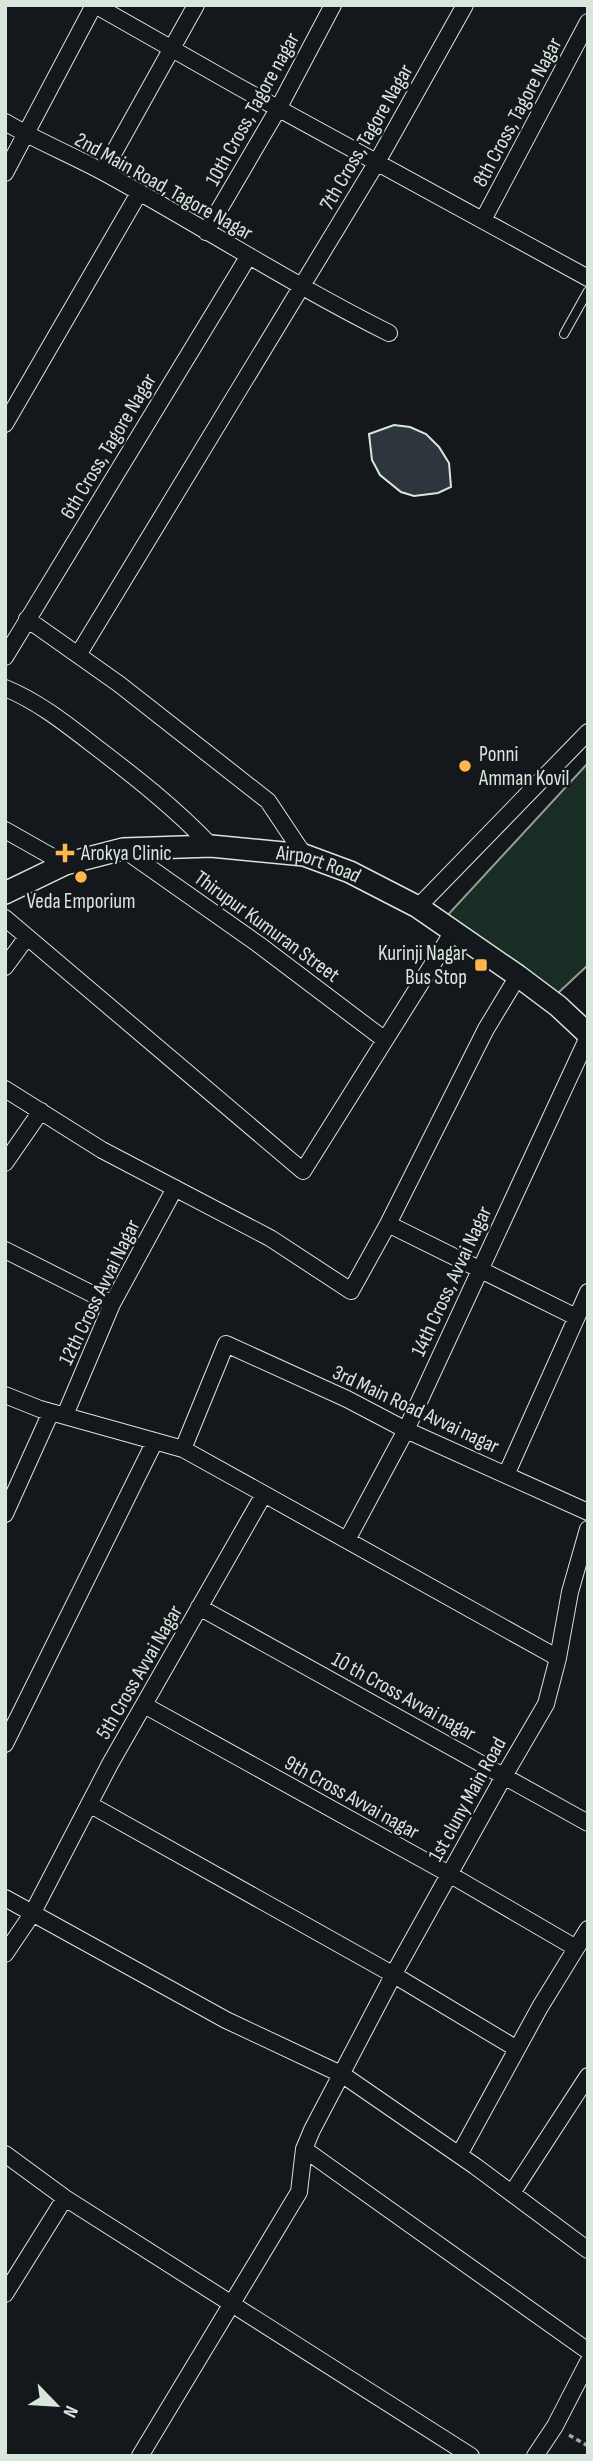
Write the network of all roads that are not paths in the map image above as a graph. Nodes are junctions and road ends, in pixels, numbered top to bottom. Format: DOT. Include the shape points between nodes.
graph roads {
  1 [pos="95,5"];
  2 [pos="196,5"];
  3 [pos="333,5"];
  4 [pos="465,5"];
  5 [pos="588,22"];
  6 [pos="173,50"];
  7 [pos="278,108"];
  8 [pos="5,122"];
  9 [pos="26,135"];
  10 [pos="377,162"];
  11 [pos="103,172"];
  12 [pos="5,173"];
  13 [pos="139,193"];
  14 [pos="483,220"];
  15 [pos="206,232"];
  16 [pos="248,257"];
  17 [pos="588,278"];
  18 [pos="301,288"];
  19 [pos="588,291"];
  20 [pos="388,332"];
  21 [pos="564,334"];
  22 [pos="5,424"];
  23 [pos="27,619"];
  24 [pos="78,655"];
  25 [pos="5,657"];
  26 [pos="5,688"];
  27 [pos="588,732"];
  28 [pos="5,830"];
  29 [pos="211,846"];
  30 [pos="122,849"];
  31 [pos="304,855"];
  32 [pos="65,863"];
  33 [pos="5,893"];
  34 [pos="418,907"];
  35 [pos="5,918"];
  36 [pos="454,930"];
  37 [pos="27,937"];
  38 [pos="5,967"];
  39 [pos="518,976"];
  40 [pos="588,1036"];
  41 [pos="385,1040"];
  42 [pos="5,1089"];
  43 [pos="41,1111"];
  44 [pos="5,1163"];
  45 [pos="175,1188"];
  46 [pos="388,1224"];
  47 [pos="5,1250"];
  48 [pos="479,1268"];
  49 [pos="588,1292"];
  50 [pos="112,1304"];
  51 [pos="576,1317"];
  52 [pos="5,1395"];
  53 [pos="58,1413"];
  54 [pos="406,1430"];
  55 [pos="155,1441"];
  56 [pos="183,1449"];
  57 [pos="506,1475"];
  58 [pos="264,1494"];
  59 [pos="588,1512"];
  60 [pos="5,1514"];
  61 [pos="588,1529"];
  62 [pos="347,1540"];
  63 [pos="199,1607"];
  64 [pos="558,1658"];
  65 [pos="144,1705"];
  66 [pos="5,1744"];
  67 [pos="504,1776"];
  68 [pos="89,1804"];
  69 [pos="588,1823"];
  70 [pos="449,1874"];
  71 [pos="5,1898"];
  72 [pos="32,1914"];
  73 [pos="588,1929"];
  74 [pos="576,1948"];
  75 [pos="5,1954"];
  76 [pos="394,1975"];
  77 [pos="517,2049"];
  78 [pos="343,2075"];
  79 [pos="588,2076"];
  80 [pos="304,2149"];
  81 [pos="5,2154"];
  82 [pos="459,2155"];
  83 [pos="512,2193"];
  84 [pos="65,2197"];
  85 [pos="588,2250"];
  86 [pos="5,2294"];
  87 [pos="232,2305"];
  88 [pos="588,2351"];
  89 [pos="588,2362"];
  90 [pos="140,2456"];
  91 [pos="471,2456"];
  92 [pos="535,2456"];
  1 -- 6 [label="street"];
  1 -- 9 [label="street"];
  2 -- 6 [label="street"];
  3 -- 7 [label="street, 10th Cross, Tagore nagar"];
  4 -- 10 [label="street, 7th Cross, Tagore Nagar"];
  5 -- 14 [label="street, 8th Cross, Tagore Nagar"];
  6 -- 7 [label="street"];
  6 -- 11 [label="street"];
  7 -- 10 [label="street"];
  7 -- 15 [label="street, 10th Cross, Tagore nagar"];
  8 -- 9 [label="street, 2nd Main Road, Tagore Nagar"];
  9 -- 11 [label="street, 2nd Main Road, Tagore Nagar"];
  9 -- 12 [label="street"];
  10 -- 14 [label="street"];
  10 -- 18 [label="street, 7th Cross, Tagore Nagar"];
  11 -- 13 [label="street, 2nd Main Road, Tagore Nagar"];
  13 -- 15 [label="street, 2nd Main Road, Tagore Nagar"];
  13 -- 22 [label="street"];
  14 -- 17 [label="street"];
  15 -- 16 [label="street, 2nd Main Road, Tagore Nagar"];
  16 -- 18 [label="street, 2nd Main Road, Tagore Nagar"];
  16 -- 23 [label="street, 6th Cross, Tagore Nagar"];
  18 -- 20 [label="street, 2nd Main Road, Tagore Nagar"];
  18 -- 24 [label="street, 7th Cross, Tagore Nagar"];
  19 -- 21 [label="lane"];
  23 -- 24 [label="street"];
  23 -- 25 [label="street, 6th Cross, Tagore Nagar"];
  24 -- 31 [label="street" via="268,801"];
  26 -- 29 [label="street" via="36,703 146,785"];
  27 -- 34 [label="street"];
  28 -- 32 [label="street"];
  29 -- 30 [label="street, Airport Road"];
  29 -- 31 [label="street, Airport Road"];
  30 -- 32 [label="street, Airport Road"];
  30 -- 41 [label="street, Thirupur Kumuran Street"];
  31 -- 34 [label="street, Airport Road" via="350,872"];
  32 -- 33 [label="street, Airport Road"];
  34 -- 36 [label="street, Airport Road"];
  35 -- 37 [label="street"];
  36 -- 39 [label="street, Airport Road"];
  36 -- 41 [label="street"];
  37 -- 38 [label="street"];
  37 -- 41 [label="street" via="303,1171"];
  39 -- 40 [label="street, Airport Road"];
  39 -- 46 [label="street" via="486,1029"];
  40 -- 48 [label="street, 14th Cross, Avvai Nagar"];
  42 -- 43 [label="street"];
  43 -- 44 [label="street"];
  43 -- 45 [label="street"];
  45 -- 46 [label="street" via="270,1238 351,1292"];
  45 -- 50 [label="street, 12th Cross Avvai Nagar"];
  46 -- 48 [label="street"];
  47 -- 50 [label="street"];
  48 -- 51 [label="street"];
  48 -- 54 [label="street, 14th Cross, Avvai Nagar"];
  49 -- 51 [label="street"];
  50 -- 53 [label="street, 12th Cross Avvai Nagar"];
  51 -- 57 [label="street"];
  52 -- 53 [label="street"];
  53 -- 55 [label="street"];
  53 -- 60 [label="street, 12th Cross Avvai Nagar"];
  54 -- 56 [label="street, 3rd Main Road Avvai nagar" via="226,1344"];
  54 -- 57 [label="street, 3rd Main Road Avvai nagar"];
  54 -- 62 [label="street, 14th Cross, Avvai Nagar"];
  55 -- 56 [label="street"];
  55 -- 66 [label="street"];
  56 -- 58 [label="street"];
  57 -- 59 [label="street, 3rd Main Road Avvai nagar"];
  58 -- 62 [label="street"];
  58 -- 63 [label="street, 5th Cross Avvai Nagar"];
  61 -- 64 [label="street, 1st cluny Main Road"];
  62 -- 64 [label="street"];
  63 -- 65 [label="street, 5th Cross Avvai Nagar"];
  63 -- 67 [label="street, 10 th Cross Avvai nagar"];
  64 -- 67 [label="street, 1st cluny Main Road" via="546,1704"];
  65 -- 68 [label="street, 5th Cross Avvai Nagar"];
  65 -- 70 [label="street, 9th Cross Avvai nagar"];
  67 -- 69 [label="street, 10 th Cross Avvai nagar"];
  67 -- 70 [label="street, 1st cluny Main Road"];
  68 -- 72 [label="street, 5th Cross Avvai Nagar"];
  68 -- 76 [label="street"];
  70 -- 74 [label="street, 9th Cross Avvai nagar"];
  70 -- 76 [label="street, 1st cluny Main Road"];
  71 -- 72 [label="street"];
  72 -- 75 [label="street, 5th Cross Avvai Nagar"];
  72 -- 78 [label="street" via="226,2020"];
  73 -- 74 [label="street"];
  74 -- 77 [label="street"];
  76 -- 77 [label="street"];
  76 -- 78 [label="street, 1st cluny Main Road"];
  77 -- 82 [label="street"];
  78 -- 80 [label="street, 1st cluny Main Road"];
  78 -- 82 [label="street"];
  79 -- 83 [label="street"];
  80 -- 87 [label="street, 1st cluny Main Road" via="299,2192"];
  80 -- 88 [label="street"];
  81 -- 84 [label="street"];
  82 -- 83 [label="street"];
  83 -- 85 [label="street"];
  84 -- 86 [label="street"];
  84 -- 87 [label="street"];
  87 -- 90 [label="street, 1st cluny Main Road"];
  87 -- 91 [label="street"];
  89 -- 92 [label="street"];
}
